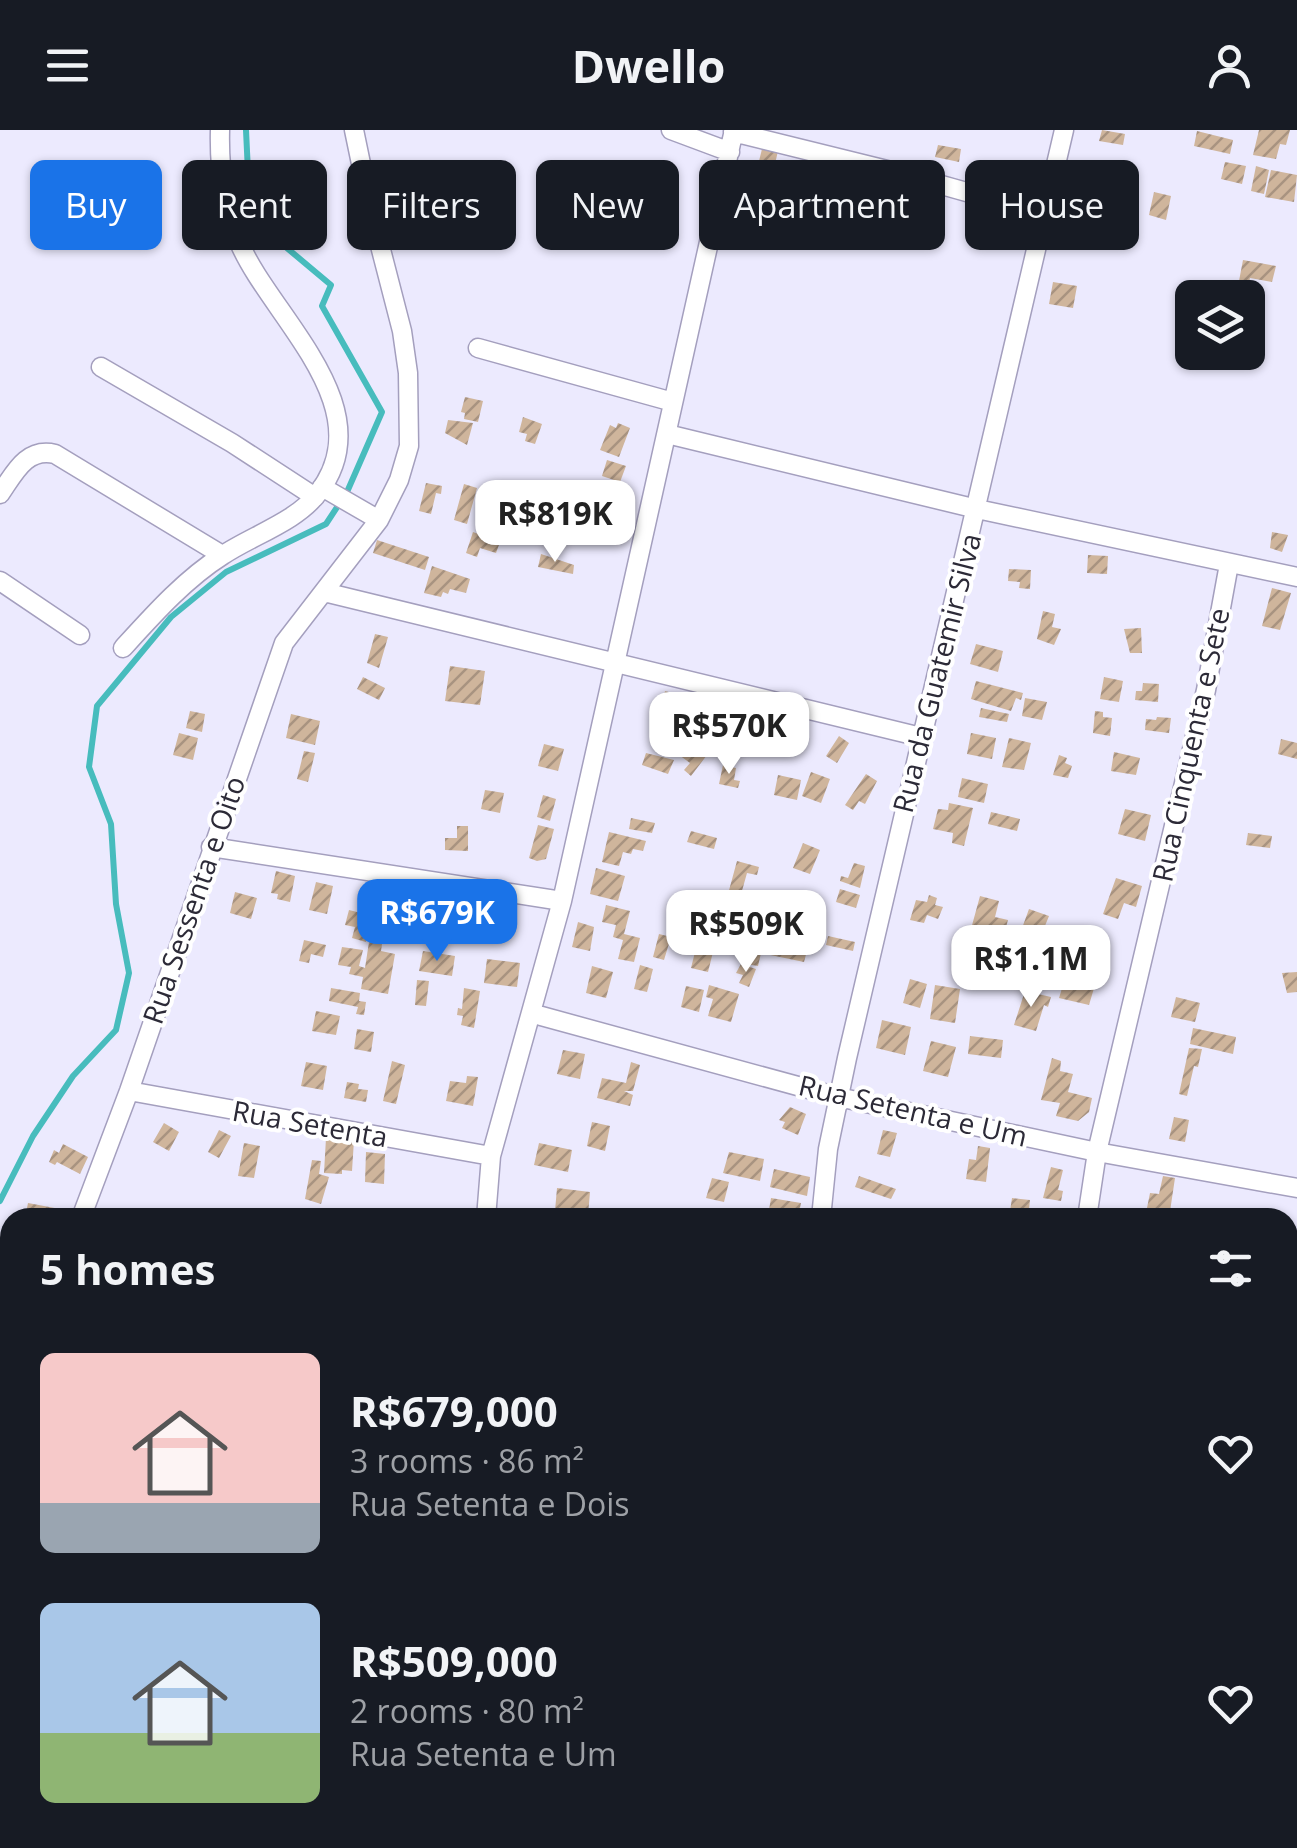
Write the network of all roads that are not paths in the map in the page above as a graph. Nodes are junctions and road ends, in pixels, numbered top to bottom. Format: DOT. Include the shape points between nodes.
graph roads {
  1 [pos="219,130"];
  2 [pos="354,130"];
  3 [pos="671,130"];
  4 [pos="1064,130"];
  5 [pos="734,131"];
  6 [pos="730,152"];
  7 [pos="1057,160"];
  8 [pos="965,192"];
  9 [pos="1037,250"];
  10 [pos="478,348"];
  11 [pos="101,367"];
  12 [pos="673,402"];
  13 [pos="666,434"];
  14 [pos="323,492"];
  15 [pos="0,494"];
  16 [pos="976,508"];
  17 [pos="374,516"];
  18 [pos="222,555"];
  19 [pos="1229,564"];
  20 [pos="1297,578"];
  21 [pos="0,581"];
  22 [pos="324,592"];
  23 [pos="80,634"];
  24 [pos="123,648"];
  25 [pos="614,664"];
  26 [pos="921,736"];
  27 [pos="211,847"];
  28 [pos="562,901"];
  29 [pos="534,1014"];
  30 [pos="129,1091"];
  31 [pos="838,1097"];
  32 [pos="1096,1152"];
  33 [pos="491,1156"];
  34 [pos="1297,1188"];
  35 [pos="85,1208"];
  36 [pos="487,1208"];
  37 [pos="823,1208"];
  38 [pos="1088,1208"];
  1 -- 14 [label="street" via="226,199 240,245 332,396 336,447"];
  2 -- 17 [label="street, Rua Sessenta e Oito" via="408,373 409,446 400,480"];
  3 -- 6 [label="street"];
  4 -- 7 [label="street, Rua da Guatemir Silva"];
  5 -- 6 [label="street"];
  5 -- 8 [label="street"];
  6 -- 12 [label="street"];
  9 -- 16 [label="street, Rua da Guatemir Silva"];
  10 -- 12 [label="street"];
  11 -- 14 [label="street"];
  12 -- 13 [label="street"];
  13 -- 16 [label="street"];
  13 -- 25 [label="street"];
  14 -- 17 [label="street"];
  14 -- 18 [label="street"];
  15 -- 18 [label="street" via="31,455 55,454"];
  16 -- 19 [label="street"];
  16 -- 26 [label="street, Rua da Guatemir Silva"];
  17 -- 22 [label="street, Rua Sessenta e Oito"];
  18 -- 24 [label="street"];
  19 -- 20 [label="street"];
  19 -- 32 [label="street, Rua Cinquenta e Sete" via="1206,690"];
  21 -- 23 [label="street"];
  22 -- 25 [label="street"];
  22 -- 27 [label="street, Rua Sessenta e Oito" via="284,643"];
  25 -- 26 [label="street"];
  25 -- 28 [label="street"];
  26 -- 31 [label="street, Rua da Guatemir Silva"];
  27 -- 28 [label="street"];
  27 -- 30 [label="street, Rua Sessenta e Oito"];
  28 -- 29 [label="street"];
  29 -- 31 [label="street, Rua Setenta e Um"];
  29 -- 33 [label="street"];
  30 -- 33 [label="street, Rua Setenta"];
  30 -- 35 [label="street, Rua Sessenta e Oito"];
  31 -- 32 [label="street, Rua Setenta e Um"];
  31 -- 37 [label="street, Rua da Guatemir Silva"];
  32 -- 34 [label="street, Rua Setenta e Um"];
  32 -- 38 [label="street, Rua Cinquenta e Sete"];
  33 -- 36 [label="street"];
}
